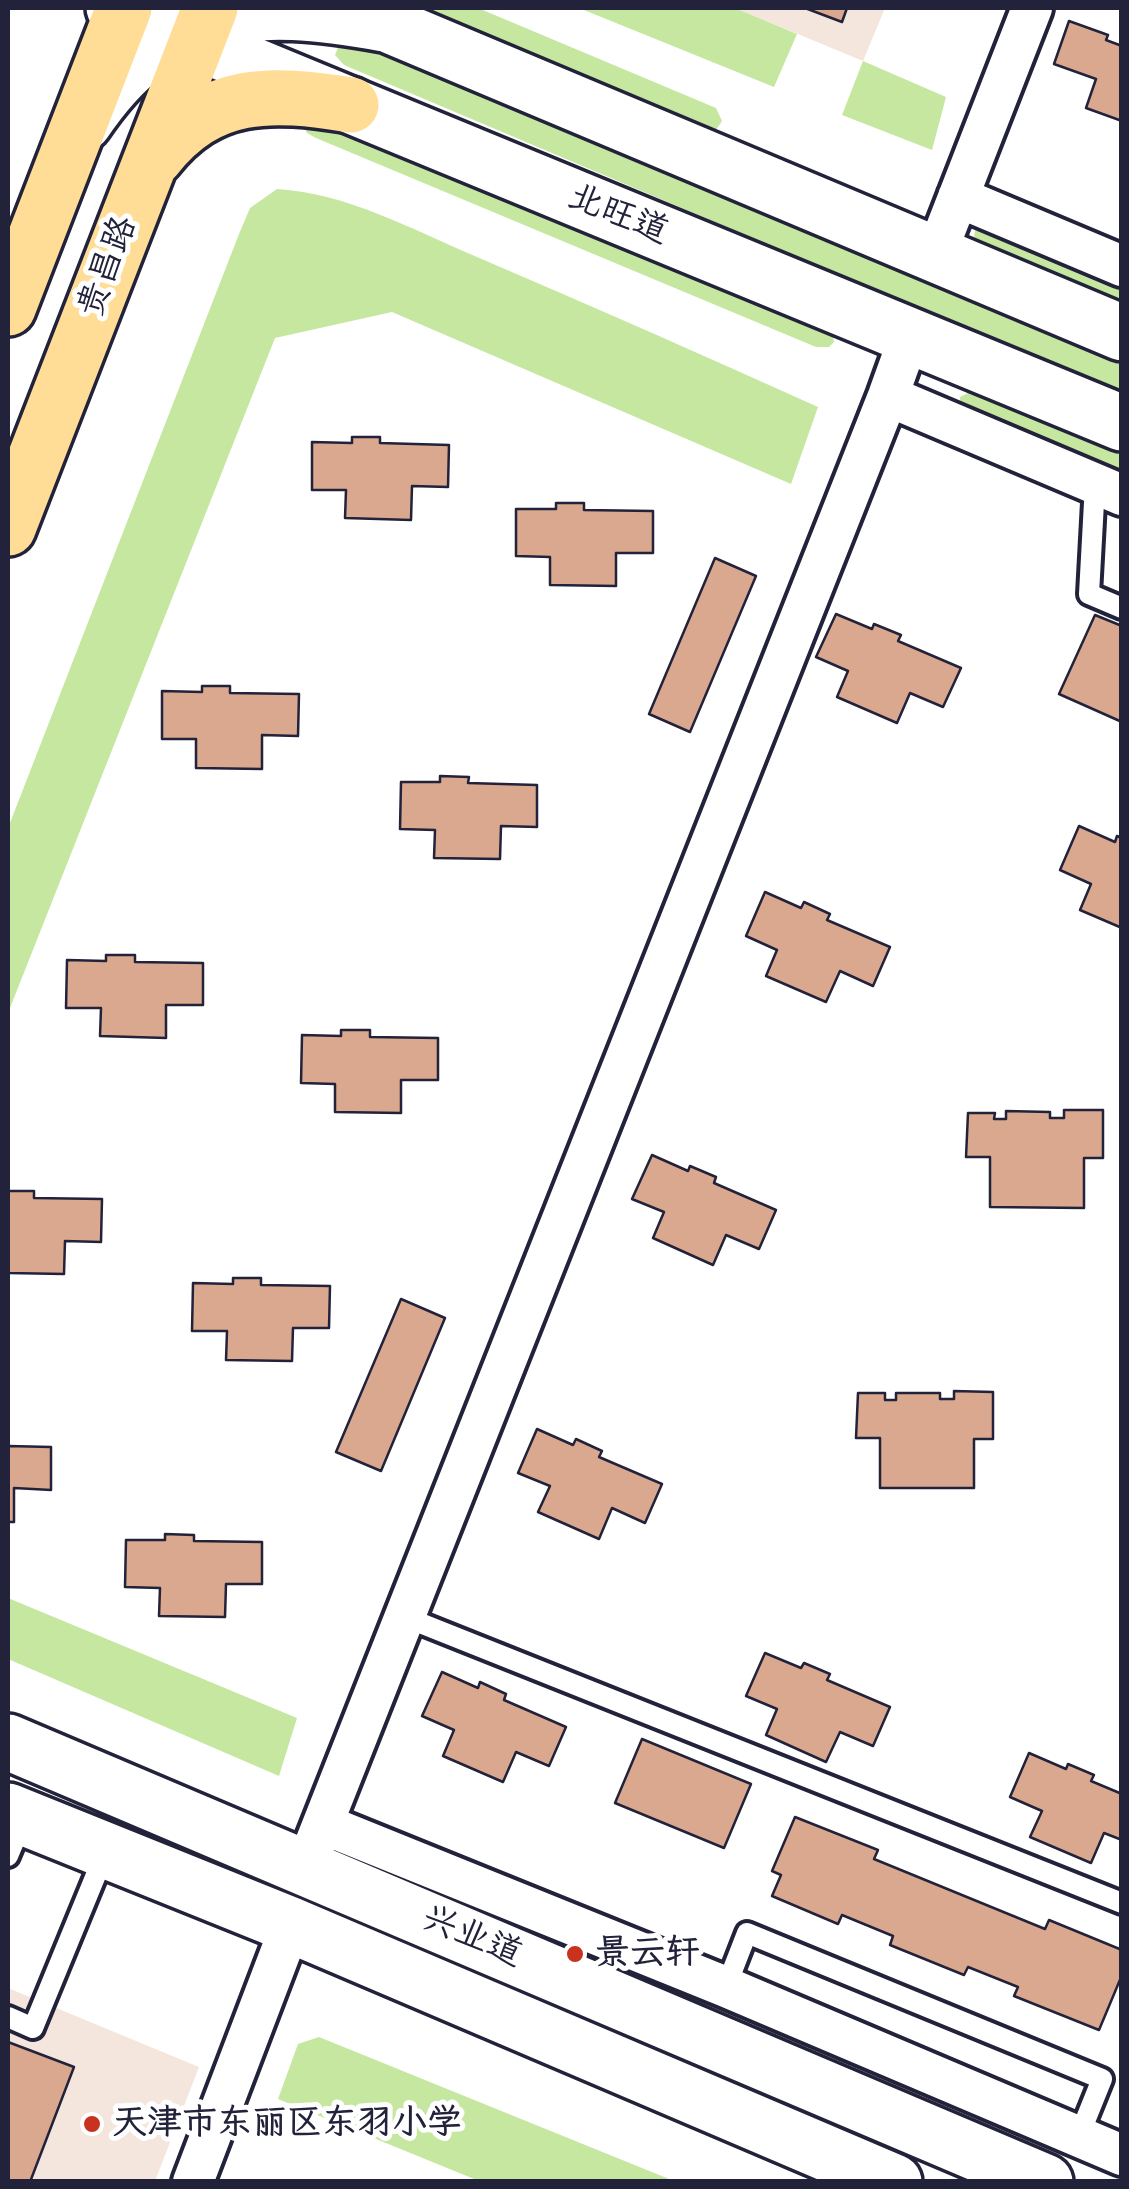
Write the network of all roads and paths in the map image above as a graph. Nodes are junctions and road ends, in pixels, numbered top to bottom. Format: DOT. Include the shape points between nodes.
graph roads {
  1 [pos="1032,8"];
  2 [pos="120,9"];
  3 [pos="368,16"];
  4 [pos="196,26"];
  5 [pos="351,105"];
  6 [pos="72,140"];
  7 [pos="146,168"];
  8 [pos="958,197"];
  9 [pos="936,254"];
  10 [pos="1122,266"];
  11 [pos="8,308"];
  12 [pos="1122,333"];
  13 [pos="910,335"];
  14 [pos="888,396"];
  15 [pos="1122,423"];
  16 [pos="1108,490"];
  17 [pos="8,528"];
  18 [pos="1122,608"];
  19 [pos="405,1617"];
  20 [pos="8,1742"];
  21 [pos="13,1829"];
  22 [pos="314,1845"];
  23 [pos="105,1852"];
  24 [pos="1122,1903"];
  25 [pos="291,1925"];
  26 [pos="726,1987"];
  27 [pos="8,2017"];
  28 [pos="1079,2136"];
  29 [pos="1122,2155"];
  30 [pos="193,2182"];
  31 [pos="894,2182"];
  32 [pos="1045,2182"];
  1 -- 8 [label="street"];
  2 -- 4 [label="street, 北旺道"];
  2 -- 6 [label="main road"];
  3 -- 4 [label="street" via="284,8 227,14"];
  3 -- 9 [label="street"];
  4 -- 5 [label="street, 北旺道"];
  4 -- 6 [label="street" via="149,49 106,90"];
  4 -- 7 [label="main road, 贵昌路"];
  5 -- 7 [label="main road" via="276,97 221,106 173,134"];
  5 -- 13 [label="street, 北旺道"];
  6 -- 11 [label="main road"];
  7 -- 17 [label="main road, 贵昌路"];
  8 -- 9 [label="street"];
  8 -- 10 [label="street"];
  9 -- 12 [label="street"];
  13 -- 14 [label="street"];
  13 -- 15 [label="street, 北旺道"];
  14 -- 16 [label="street"];
  14 -- 19 [label="street"];
  16 -- 18 [label="lane" via="1089,594"];
  19 -- 22 [label="street"];
  19 -- 24 [label="lane"];
  20 -- 22 [label="street, 兴业道"];
  21 -- 23 [label="street, 兴业道"];
  22 -- 26 [label="street"];
  22 -- 32 [label="street, 兴业道"];
  23 -- 25 [label="street, 兴业道"];
  23 -- 27 [label="lane" via="33,2028"];
  25 -- 30 [label="street"];
  25 -- 31 [label="street, 兴业道"];
  26 -- 28 [label="street"];
  26 -- 28 [label="lane" via="748,1933 1102,2079"];
  28 -- 29 [label="street"];
}
